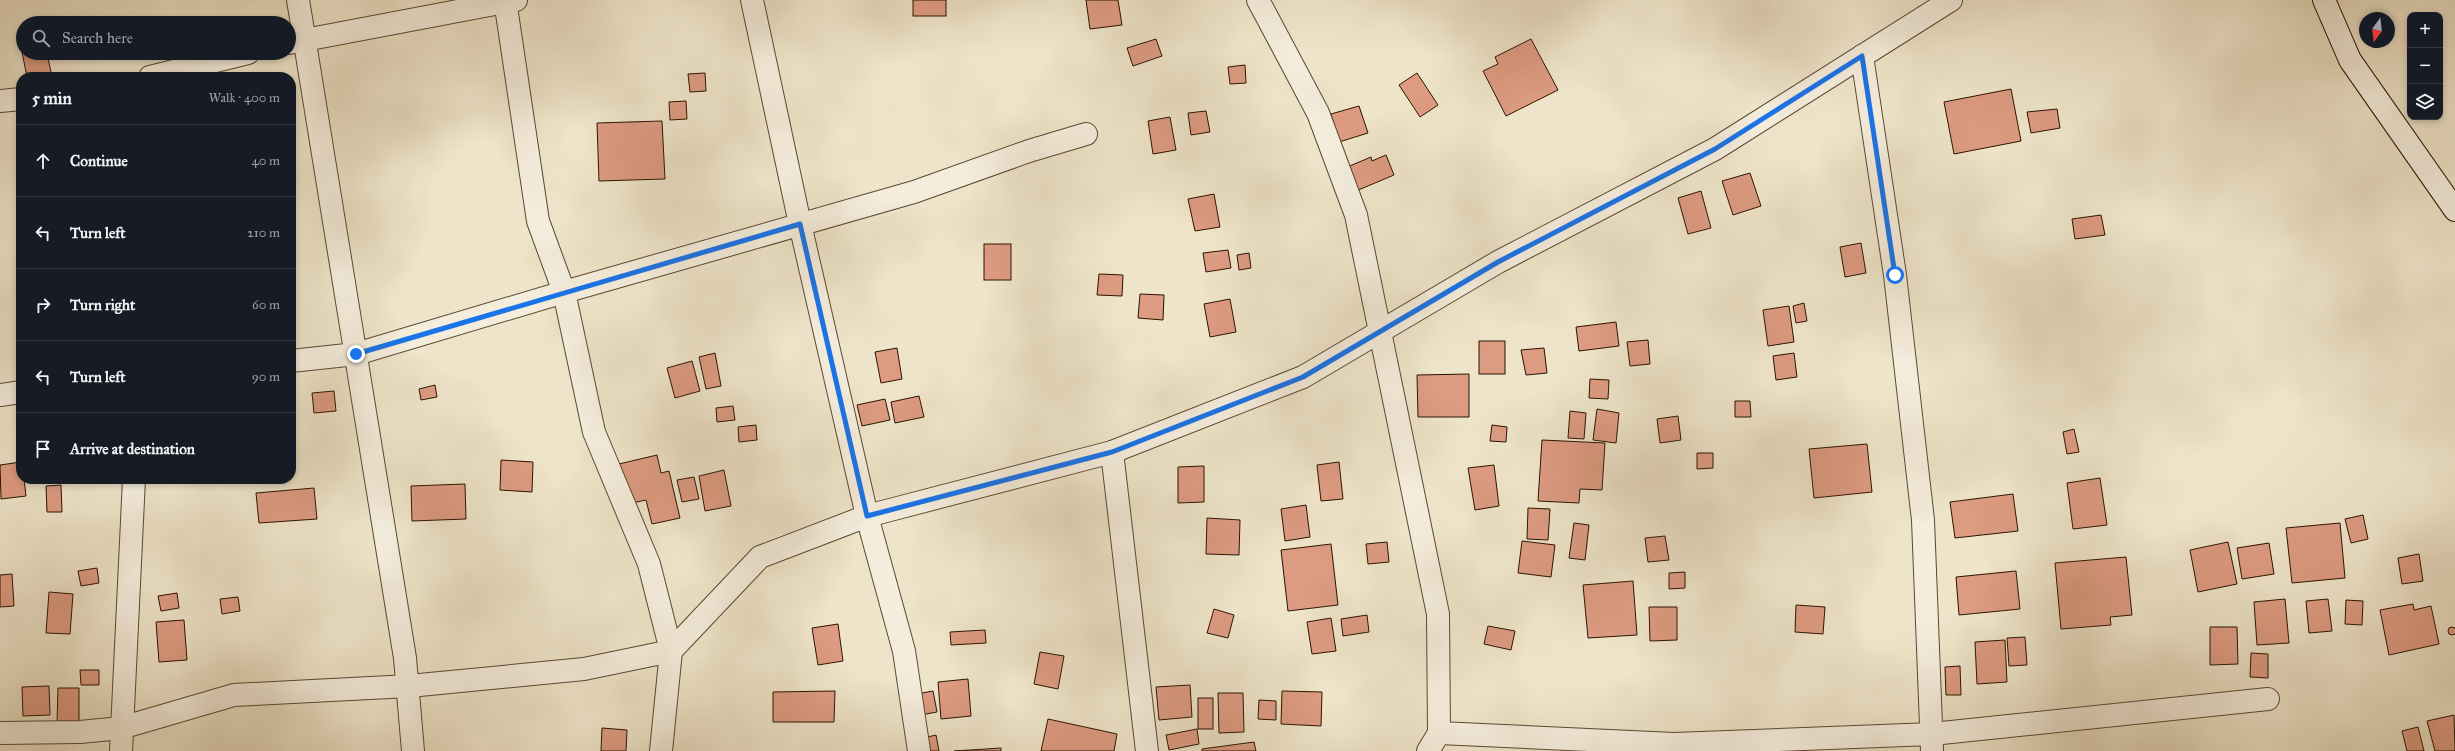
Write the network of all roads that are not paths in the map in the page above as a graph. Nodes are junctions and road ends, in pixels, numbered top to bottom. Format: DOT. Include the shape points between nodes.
graph roads {
  1 [pos="298,0"];
  2 [pos="752,0"];
  3 [pos="1258,0"];
  4 [pos="1951,0"];
  5 [pos="2324,0"];
  6 [pos="509,1"];
  7 [pos="297,41"];
  8 [pos="1862,56"];
  9 [pos="219,60"];
  10 [pos="170,72"];
  11 [pos="16,99"];
  12 [pos="0,101"];
  13 [pos="1086,134"];
  14 [pos="2455,210"];
  15 [pos="800,224"];
  16 [pos="564,292"];
  17 [pos="1379,332"];
  18 [pos="356,354"];
  19 [pos="296,360"];
  20 [pos="16,393"];
  21 [pos="0,395"];
  22 [pos="1112,452"];
  23 [pos="134,484"];
  24 [pos="867,516"];
  25 [pos="671,651"];
  26 [pos="409,686"];
  27 [pos="2268,699"];
  28 [pos="121,728"];
  29 [pos="0,733"];
  30 [pos="1439,733"];
  31 [pos="1932,742"];
  32 [pos="1674,747"];
  33 [pos="121,751"];
  34 [pos="413,751"];
  35 [pos="661,751"];
  36 [pos="919,751"];
  37 [pos="1147,751"];
  38 [pos="1428,751"];
  1 -- 7 [label="street"];
  2 -- 15 [label="street"];
  3 -- 17 [label="street" via="1318,113 1353,208"];
  4 -- 8 [label="street"];
  5 -- 14 [label="street" via="2350,60"];
  6 -- 7 [label="street"];
  6 -- 16 [label="street" via="538,221"];
  7 -- 18 [label="street"];
  8 -- 17 [label="street" via="1715,149 1498,262"];
  8 -- 31 [label="street" via="1895,275 1923,520"];
  9 -- 10 [label="street"];
  11 -- 12 [label="street"];
  13 -- 15 [label="street" via="1029,151 914,192"];
  15 -- 16 [label="street"];
  15 -- 24 [label="street"];
  16 -- 18 [label="street"];
  16 -- 25 [label="street" via="594,432 649,564"];
  17 -- 22 [label="street" via="1303,377"];
  17 -- 30 [label="street" via="1438,614"];
  18 -- 19 [label="street"];
  18 -- 26 [label="street"];
  20 -- 21 [label="street"];
  22 -- 24 [label="street"];
  22 -- 37 [label="street"];
  23 -- 28 [label="street"];
  24 -- 25 [label="street" via="760,557"];
  24 -- 36 [label="street" via="904,651"];
  25 -- 26 [label="street" via="584,669"];
  25 -- 35 [label="street"];
  26 -- 28 [label="street" via="234,695"];
  26 -- 34 [label="street"];
  27 -- 31 [label="street"];
  28 -- 29 [label="street" via="80,732"];
  28 -- 33 [label="street"];
  30 -- 32 [label="street"];
  30 -- 38 [label="street"];
  31 -- 32 [label="street"];
}
